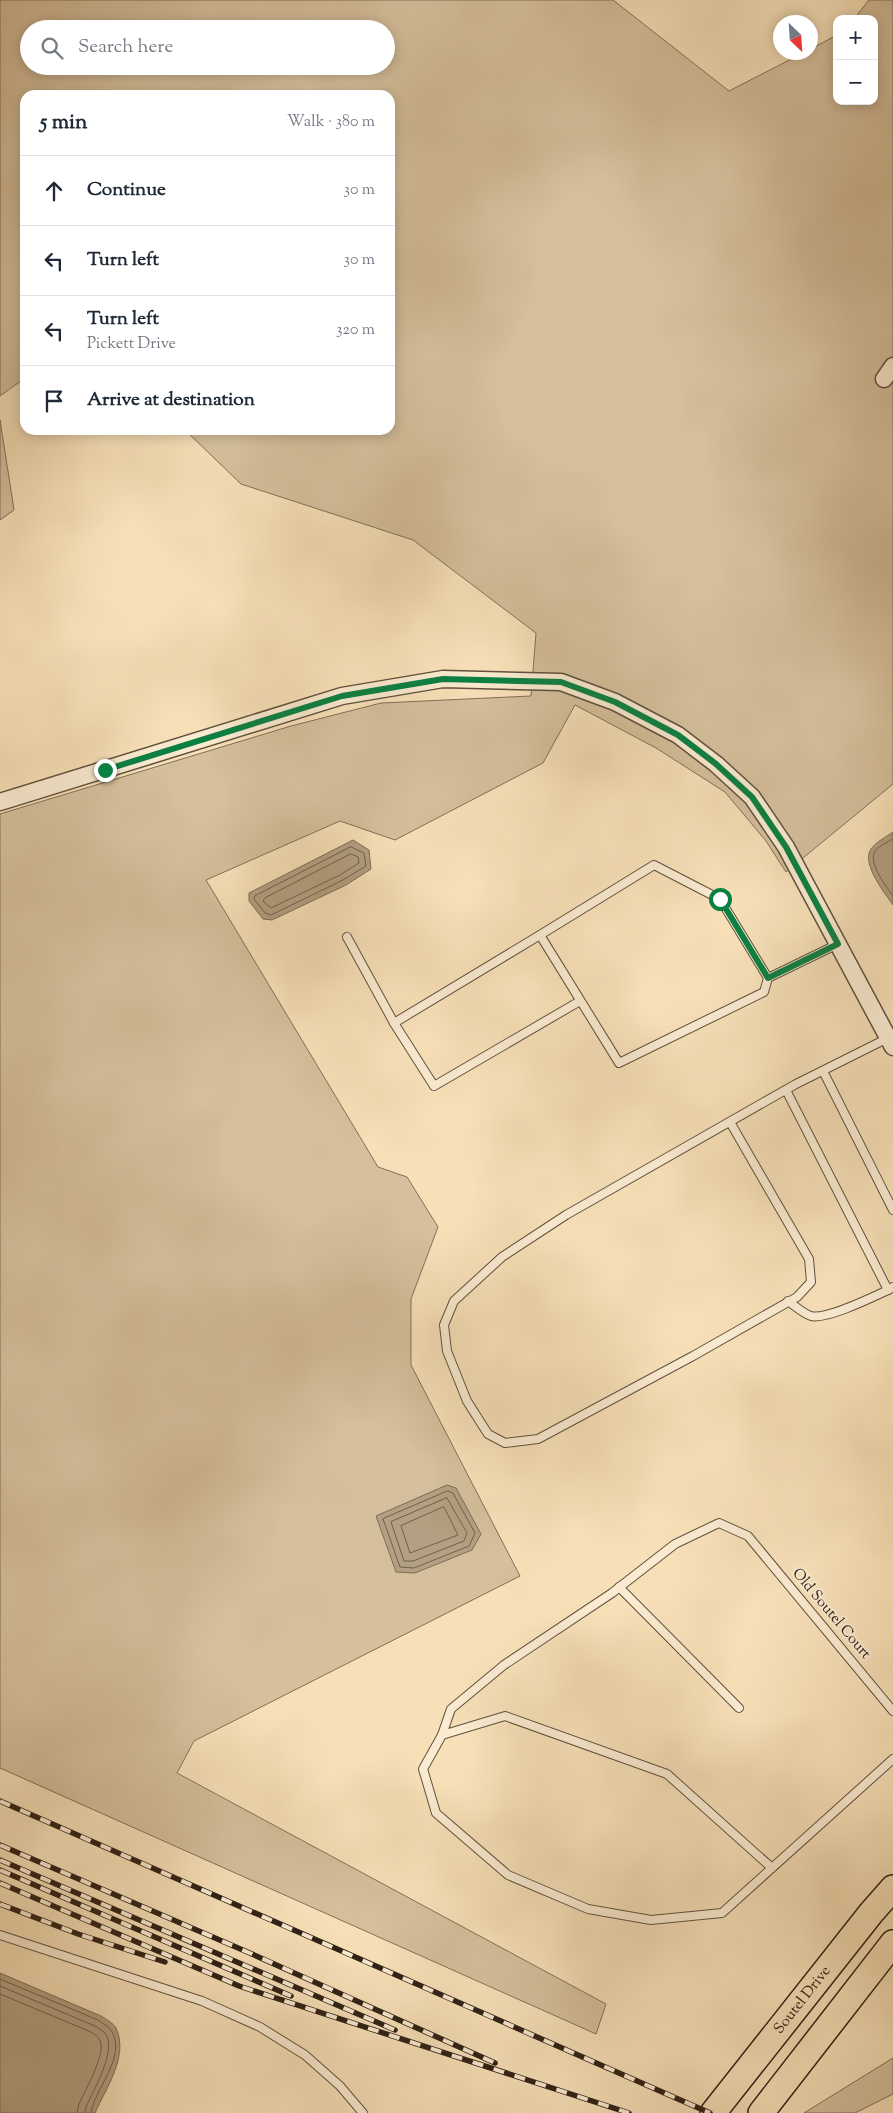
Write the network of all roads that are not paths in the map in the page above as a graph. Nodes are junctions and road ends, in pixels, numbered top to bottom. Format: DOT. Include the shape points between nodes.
graph roads {
  1 [pos="0,802"];
  2 [pos="540,935"];
  3 [pos="347,937"];
  4 [pos="838,944"];
  5 [pos="768,978"];
  6 [pos="580,1001"];
  7 [pos="394,1023"];
  8 [pos="890,1042"];
  9 [pos="823,1071"];
  10 [pos="786,1090"];
  11 [pos="730,1122"];
  12 [pos="893,1210"];
  13 [pos="890,1288"];
  14 [pos="788,1301"];
  15 [pos="619,1587"];
  16 [pos="739,1708"];
  17 [pos="893,1710"];
  18 [pos="442,1735"];
  19 [pos="893,1759"];
  20 [pos="772,1868"];
  21 [pos="893,1888"];
  22 [pos="0,1935"];
  23 [pos="893,1943"];
  24 [pos="762,2111"];
  25 [pos="362,2113"];
  26 [pos="713,2113"];
  1 -- 4 [label="street" via="342,696 443,679 561,682 615,702 678,735 752,797 786,847"];
  2 -- 5 [label="lane" via="654,865 720,899"];
  2 -- 6 [label="lane"];
  2 -- 7 [label="lane"];
  3 -- 7 [label="lane"];
  4 -- 5 [label="lane"];
  4 -- 8 [label="street"];
  5 -- 6 [label="lane" via="764,992 619,1063"];
  6 -- 7 [label="lane" via="434,1086"];
  8 -- 9 [label="lane"];
  9 -- 10 [label="lane"];
  9 -- 12 [label="lane"];
  10 -- 11 [label="lane"];
  10 -- 13 [label="lane"];
  11 -- 14 [label="lane" via="810,1259 811,1282 797,1297"];
  11 -- 14 [label="lane" via="566,1215 502,1257 454,1301 444,1325 447,1351 467,1401 488,1434 505,1443 538,1439"];
  13 -- 14 [label="lane" via="859,1304 819,1316 812,1316"];
  15 -- 16 [label="lane"];
  15 -- 17 [label="lane, Old Soutel Court" via="675,1544 719,1523 748,1536"];
  15 -- 18 [label="lane" via="504,1665 452,1709"];
  18 -- 20 [label="lane" via="505,1716 666,1774"];
  18 -- 20 [label="lane" via="423,1769 436,1813 508,1875 588,1910 651,1920 722,1913"];
  19 -- 20 [label="lane"];
  21 -- 26 [label="main road, Soutel Drive"];
  22 -- 25 [label="lane" via="202,2001 260,2027 306,2055 340,2086"];
  23 -- 24 [label="main road"];
}
